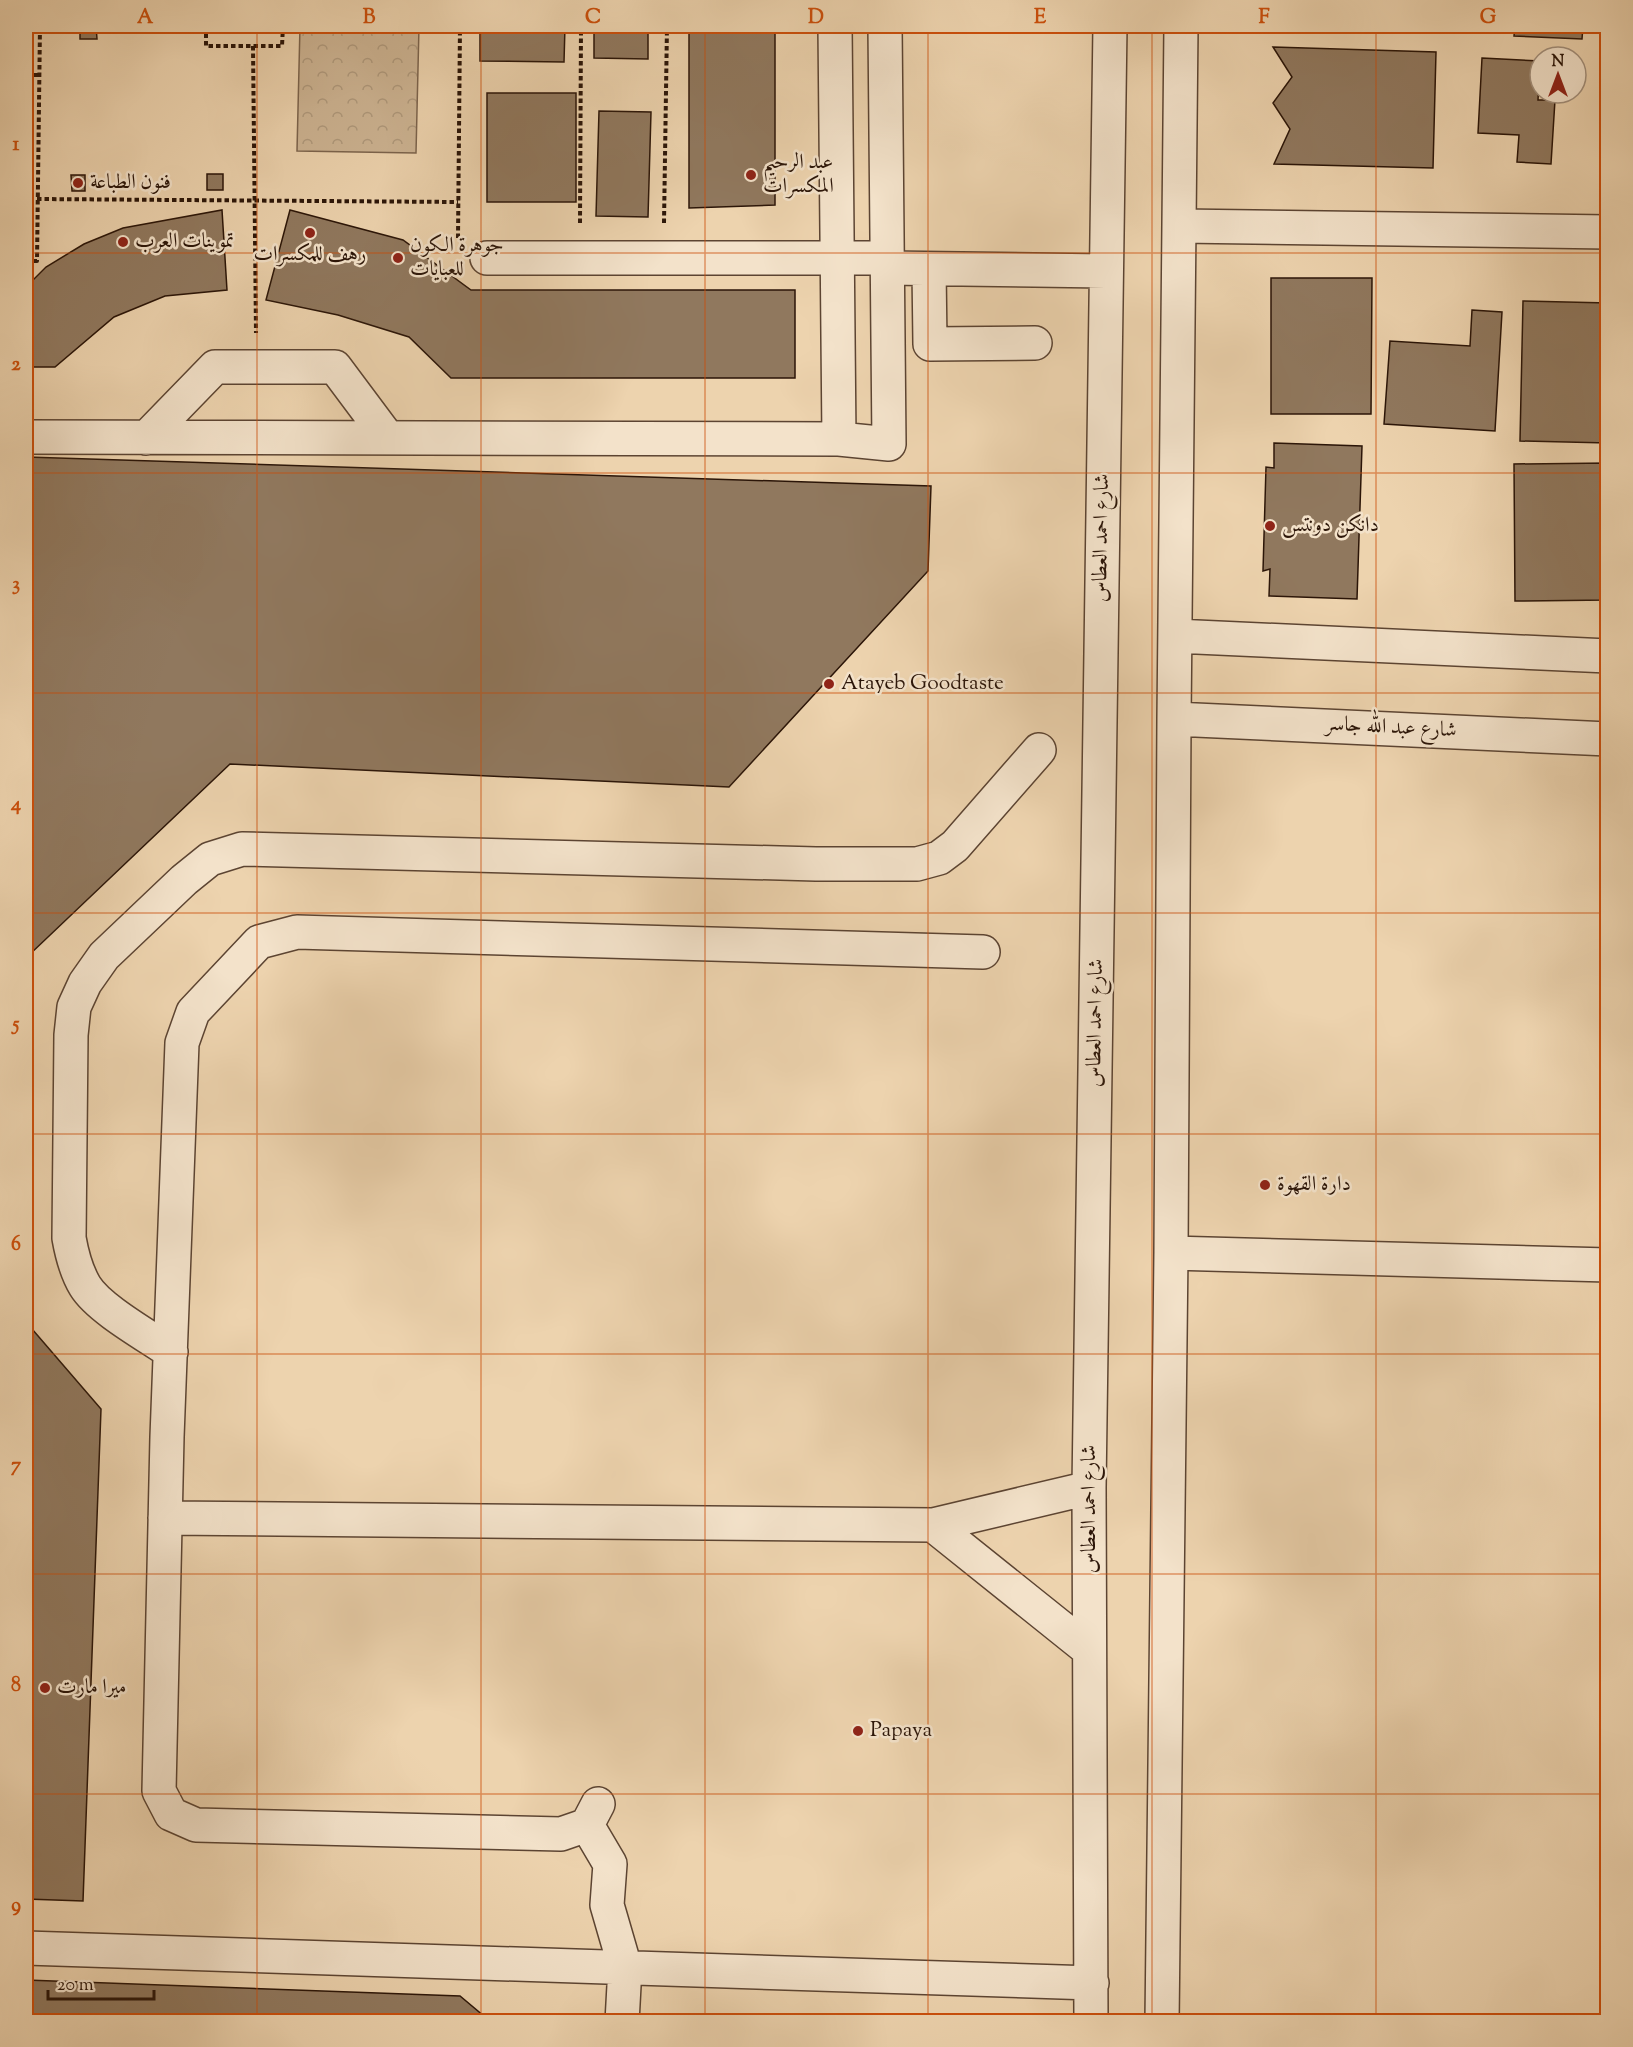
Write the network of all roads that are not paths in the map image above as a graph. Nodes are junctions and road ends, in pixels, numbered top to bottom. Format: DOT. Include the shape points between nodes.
graph roads {
  1 [pos="835,26"];
  2 [pos="885,26"];
  3 [pos="1110,26"];
  4 [pos="1181,26"];
  5 [pos="1180,226"];
  6 [pos="1608,232"];
  7 [pos="487,258"];
  8 [pos="837,258"];
  9 [pos="887,263"];
  10 [pos="929,269"];
  11 [pos="1106,271"];
  12 [pos="1035,343"];
  13 [pos="26,437"];
  14 [pos="146,438"];
  15 [pos="388,438"];
  16 [pos="839,439"];
  17 [pos="1175,636"];
  18 [pos="1608,656"];
  19 [pos="1173,719"];
  20 [pos="1608,738"];
  21 [pos="1039,750"];
  22 [pos="983,952"];
  23 [pos="1171,1253"];
  24 [pos="1608,1265"];
  25 [pos="171,1352"];
  26 [pos="1089,1488"];
  27 [pos="165,1518"];
  28 [pos="933,1525"];
  29 [pos="1089,1650"];
  30 [pos="26,1948"];
  31 [pos="624,1967"];
  32 [pos="1092,1983"];
  33 [pos="622,2022"];
  34 [pos="1091,2022"];
  35 [pos="1162,2022"];
  1 -- 8 [label="street"];
  2 -- 9 [label="street"];
  3 -- 11 [label="street, شارع احمد العطاس"];
  4 -- 5 [label="street"];
  5 -- 6 [label="street"];
  5 -- 17 [label="street"];
  7 -- 8 [label="street"];
  8 -- 9 [label="street"];
  8 -- 16 [label="street"];
  9 -- 10 [label="street"];
  9 -- 16 [label="street" via="889,444"];
  10 -- 11 [label="street"];
  10 -- 12 [label="street" via="930,344"];
  11 -- 26 [label="street, شارع احمد العطاس"];
  13 -- 14 [label="street"];
  14 -- 15 [label="street"];
  14 -- 15 [label="street" via="215,367 334,367"];
  15 -- 16 [label="street"];
  17 -- 18 [label="street"];
  17 -- 19 [label="street"];
  19 -- 20 [label="street, شارع عبد الله جاسر"];
  19 -- 23 [label="street"];
  21 -- 25 [label="street" via="955,846 939,858 917,864 242,849 210,860 104,957 74,1007 71,1035 69,1238 73,1262 86,1288 108,1309"];
  22 -- 25 [label="street" via="297,932 259,942 193,1011 182,1043"];
  23 -- 24 [label="street"];
  23 -- 35 [label="street"];
  25 -- 27 [label="street"];
  26 -- 28 [label="street"];
  26 -- 29 [label="street, شارع احمد العطاس"];
  27 -- 28 [label="street"];
  27 -- 31 [label="street" via="159,1791 171,1815 196,1825 561,1834 593,1814 610,1864 607,1905"];
  28 -- 29 [label="street"];
  29 -- 32 [label="street, شارع احمد العطاس"];
  30 -- 31 [label="street"];
  31 -- 32 [label="street"];
  31 -- 33 [label="street"];
  32 -- 34 [label="street, شارع احمد العطاس"];
}
